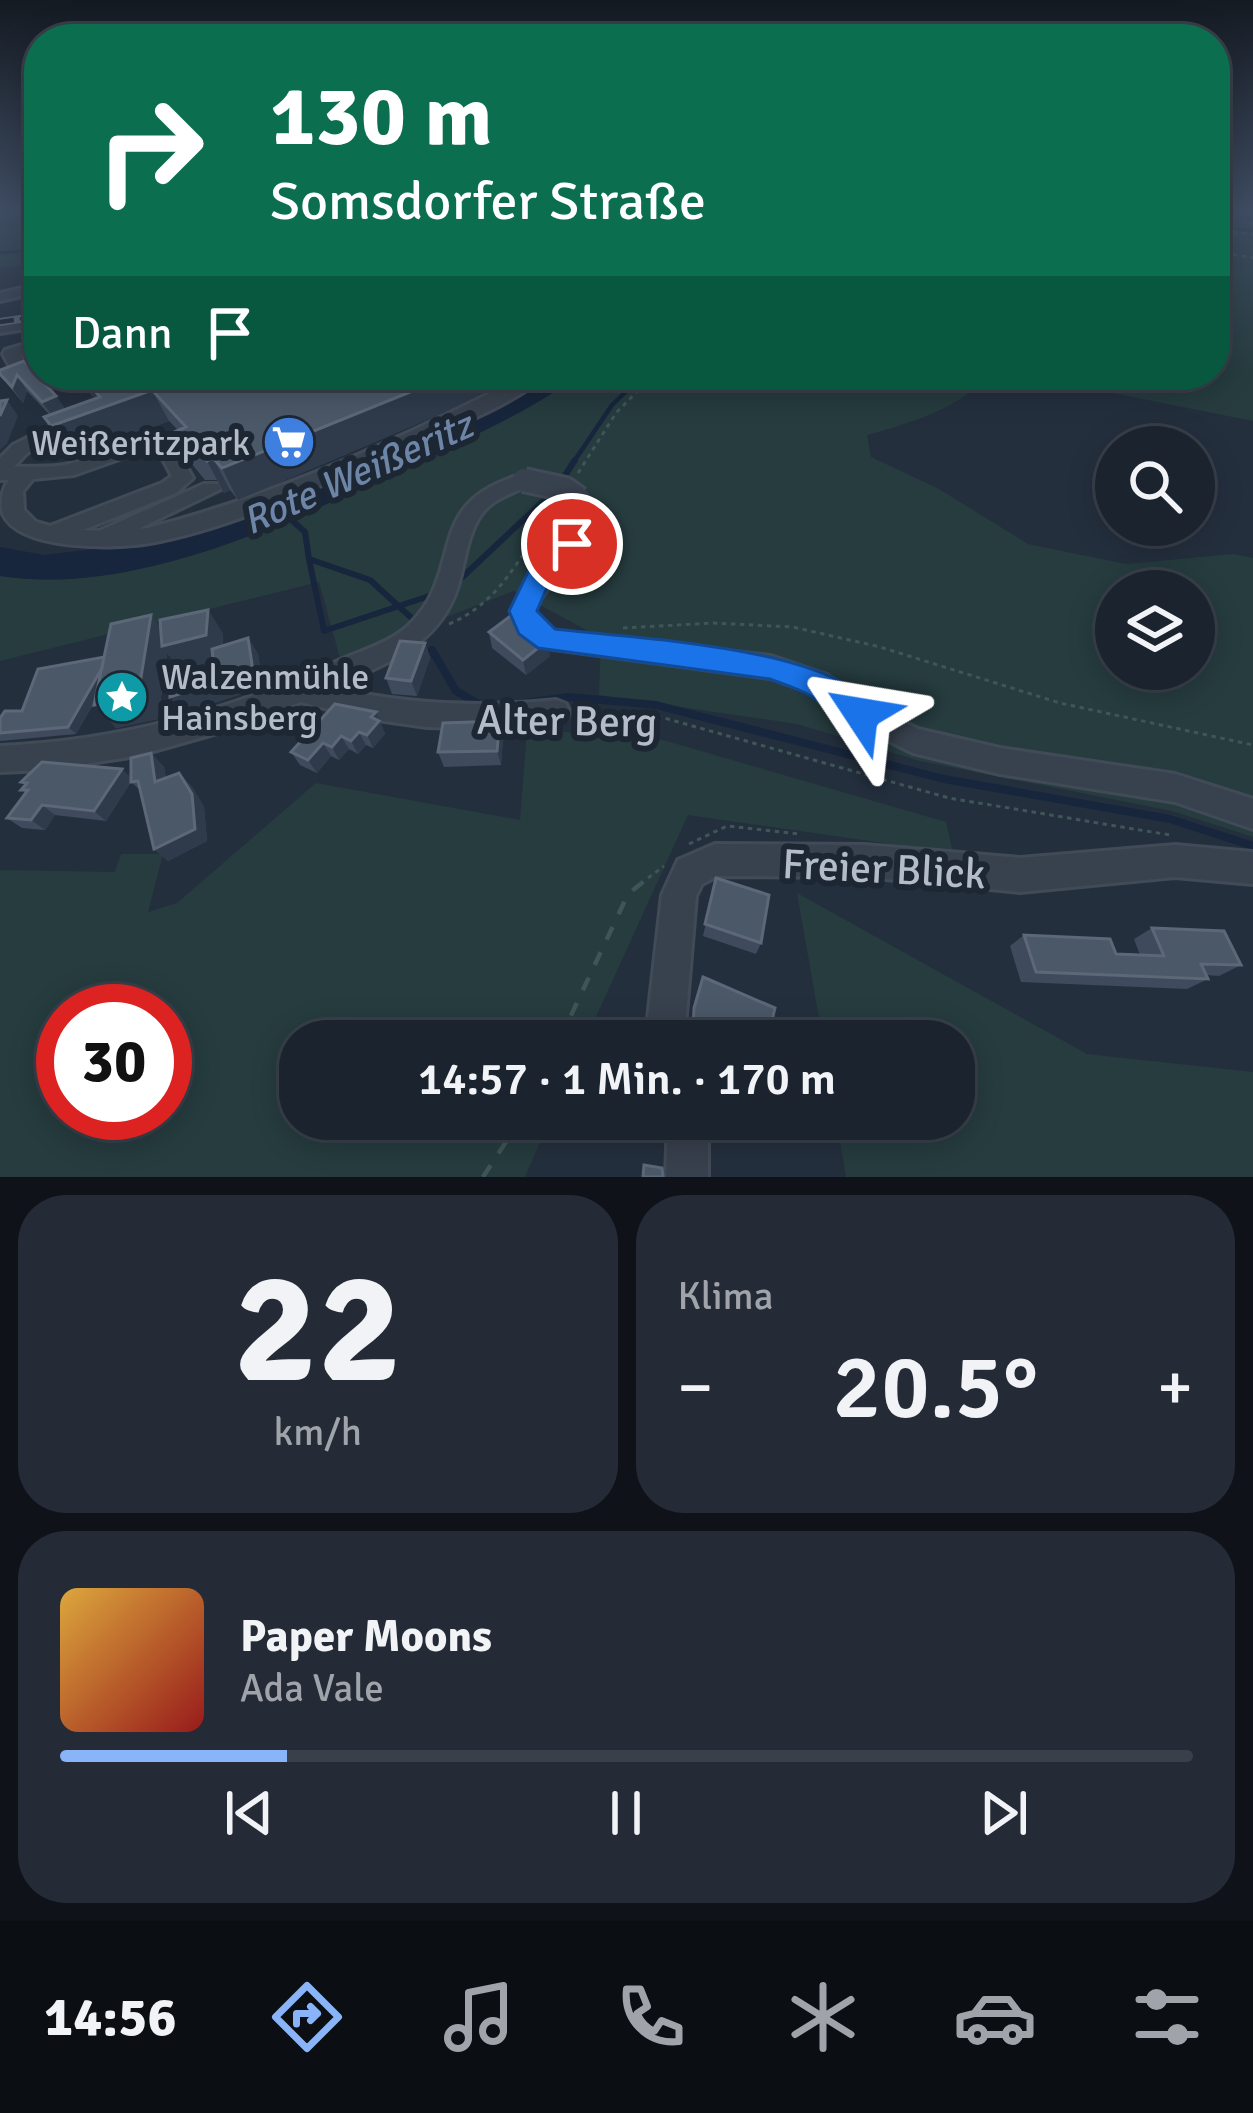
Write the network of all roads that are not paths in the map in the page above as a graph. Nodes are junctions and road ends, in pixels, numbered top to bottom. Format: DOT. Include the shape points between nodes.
graph roads {
  1 [pos="24,350"];
  2 [pos="20,368"];
  3 [pos="510,390"];
  4 [pos="105,406"];
  5 [pos="0,472"];
  6 [pos="26,474"];
  7 [pos="211,489"];
  8 [pos="51,534"];
  9 [pos="96,539"];
  10 [pos="300,690"];
  11 [pos="556,712"];
  12 [pos="0,759"];
  13 [pos="1253,814"];
  14 [pos="1253,868"];
  15 [pos="667,1020"];
  16 [pos="688,1140"];
  17 [pos="687,1177"];
  1 -- 2 [label="street" via="11,354"];
  3 -- 9 [label="street" via="242,512 148,536"];
  4 -- 5 [label="street" via="20,449"];
  5 -- 6 [label="street"];
  6 -- 8 [label="street" via="12,490 14,512"];
  6 -- 8 [label="street" via="67,471 146,441 162,440 180,464 183,478 169,488"];
  7 -- 9 [label="street"];
  8 -- 9 [label="street"];
  10 -- 11 [label="street, Alter Berg" via="436,718"];
  10 -- 12 [label="street" via="147,744"];
  10 -- 13 [label="street, bridge" via="413,636 442,600 466,516 496,486 524,480 566,489 587,522 540,573 523,611 548,640 771,667 817,683 913,740 1175,788"];
  14 -- 15 [label="street, Freier Blick" via="1174,861 1021,875 865,861 715,860 690,872 679,895"];
  16 -- 17 [label="street"];
}
